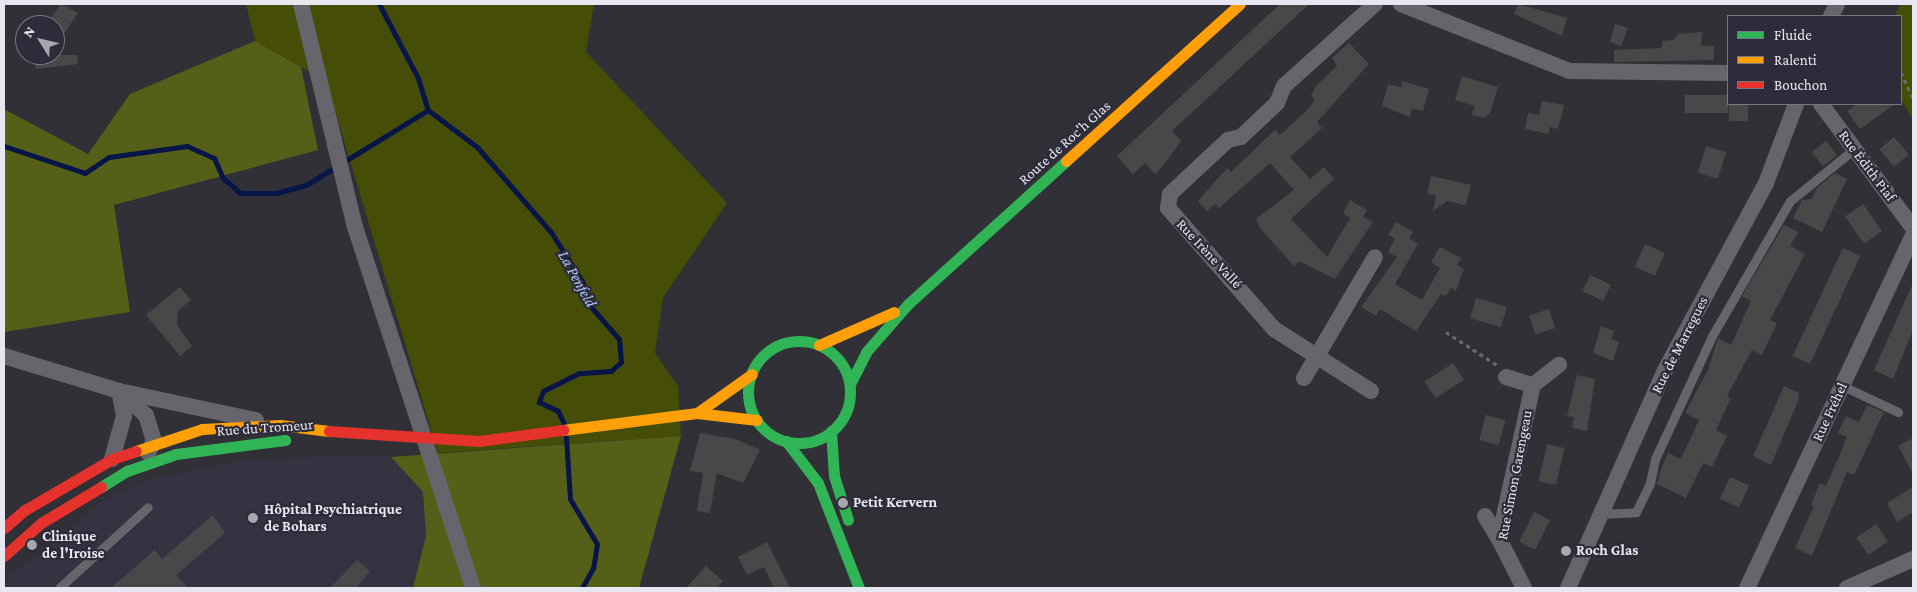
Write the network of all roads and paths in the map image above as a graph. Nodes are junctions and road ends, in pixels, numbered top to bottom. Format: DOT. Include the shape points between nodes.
graph roads {
  1 [pos="301,4"];
  2 [pos="1240,4"];
  3 [pos="1375,4"];
  4 [pos="1404,4"];
  5 [pos="1727,73"];
  6 [pos="1902,74"];
  7 [pos="1913,99"];
  8 [pos="1796,105"];
  9 [pos="1823,105"];
  10 [pos="1853,150"];
  11 [pos="1913,228"];
  12 [pos="1913,236"];
  13 [pos="1375,257"];
  14 [pos="908,304"];
  15 [pos="1446,332"];
  16 [pos="820,345"];
  17 [pos="4,356"];
  18 [pos="1316,356"];
  19 [pos="1559,365"];
  20 [pos="752,374"];
  21 [pos="1506,377"];
  22 [pos="1304,378"];
  23 [pos="850,384"];
  24 [pos="1533,385"];
  25 [pos="1843,386"];
  26 [pos="119,391"];
  27 [pos="1371,391"];
  28 [pos="697,412"];
  29 [pos="1898,412"];
  30 [pos="757,420"];
  31 [pos="280,425"];
  32 [pos="831,431"];
  33 [pos="379,438"];
  34 [pos="154,441"];
  35 [pos="786,441"];
  36 [pos="426,442"];
  37 [pos="176,454"];
  38 [pos="112,458"];
  39 [pos="148,507"];
  40 [pos="1601,514"];
  41 [pos="1485,516"];
  42 [pos="41,522"];
  43 [pos="4,528"];
  44 [pos="1499,539"];
  45 [pos="4,556"];
  46 [pos="1913,559"];
  47 [pos="59,588"];
  48 [pos="473,588"];
  49 [pos="859,588"];
  50 [pos="870,588"];
  51 [pos="1524,588"];
  52 [pos="1568,588"];
  53 [pos="1747,588"];
  54 [pos="1847,588"];
  1 -- 36 [label="street" via="355,227"];
  2 -- 14 [label="main road, Route de Roc'h Glas"];
  3 -- 18 [label="street, Rue Irène Vallé" via="1284,86 1277,103 1241,137 1228,140 1170,194 1168,208 1175,219 1213,255 1274,329"];
  4 -- 5 [label="street" via="1569,71"];
  6 -- 7 [label="path"];
  8 -- 40 [label="street, Rue de Marregues" via="1766,183 1665,370"];
  9 -- 10 [label="street, Rue Édith Piaf"];
  10 -- 11 [label="street, Rue Édith Piaf"];
  10 -- 40 [label="lane" via="1790,201 1712,336 1655,458 1650,482 1636,512"];
  12 -- 25 [label="street, Rue Fréhel"];
  13 -- 18 [label="street"];
  14 -- 16 [label="main road, Route de Roc'h Glas"];
  14 -- 23 [label="main road, Route de Roc'h Glas" via="866,352"];
  15 -- 21 [label="path" via="1501,368"];
  16 -- 20 [label="main road" via="806,341 779,345 768,352"];
  16 -- 23 [label="main road" via="840,361"];
  17 -- 26 [label="street"];
  18 -- 22 [label="street"];
  18 -- 27 [label="street, Rue Irène Vallé"];
  19 -- 24 [label="street"];
  20 -- 28 [label="main road, Rue du Tromeur"];
  20 -- 30 [label="main road" via="749,397"];
  21 -- 24 [label="street"];
  23 -- 32 [label="main road" via="846,410"];
  24 -- 44 [label="street, Rue Simon Garengeau"];
  25 -- 29 [label="lane"];
  25 -- 53 [label="street, Rue Fréhel"];
  26 -- 31 [label="street"];
  26 -- 34 [label="street" via="146,415"];
  26 -- 38 [label="street" via="124,416"];
  28 -- 30 [label="main road, Rue du Tromeur"];
  28 -- 36 [label="main road, Rue du Tromeur" via="543,435"];
  30 -- 35 [label="main road"];
  31 -- 33 [label="main road, Rue du Tromeur"];
  31 -- 34 [label="main road, Rue du Tromeur" via="202,429"];
  32 -- 35 [label="main road" via="815,440"];
  32 -- 50 [label="main road" via="834,476"];
  33 -- 36 [label="main road, Rue du Tromeur"];
  33 -- 37 [label="main road, Rue du Tromeur" via="234,443"];
  34 -- 37 [label="street"];
  34 -- 38 [label="main road, Rue du Tromeur"];
  34 -- 42 [label="street" via="147,457 76,491"];
  35 -- 49 [label="main road" via="818,483"];
  36 -- 48 [label="street"];
  37 -- 42 [label="main road, Rue du Tromeur" via="127,471"];
  38 -- 43 [label="main road, Rue du Tromeur" via="25,510"];
  39 -- 47 [label="lane"];
  40 -- 52 [label="street, Rue de Marregues"];
  41 -- 44 [label="street"];
  42 -- 45 [label="main road, Rue du Tromeur"];
  44 -- 51 [label="street, Rue Simon Garengeau"];
  46 -- 54 [label="street"];
}
